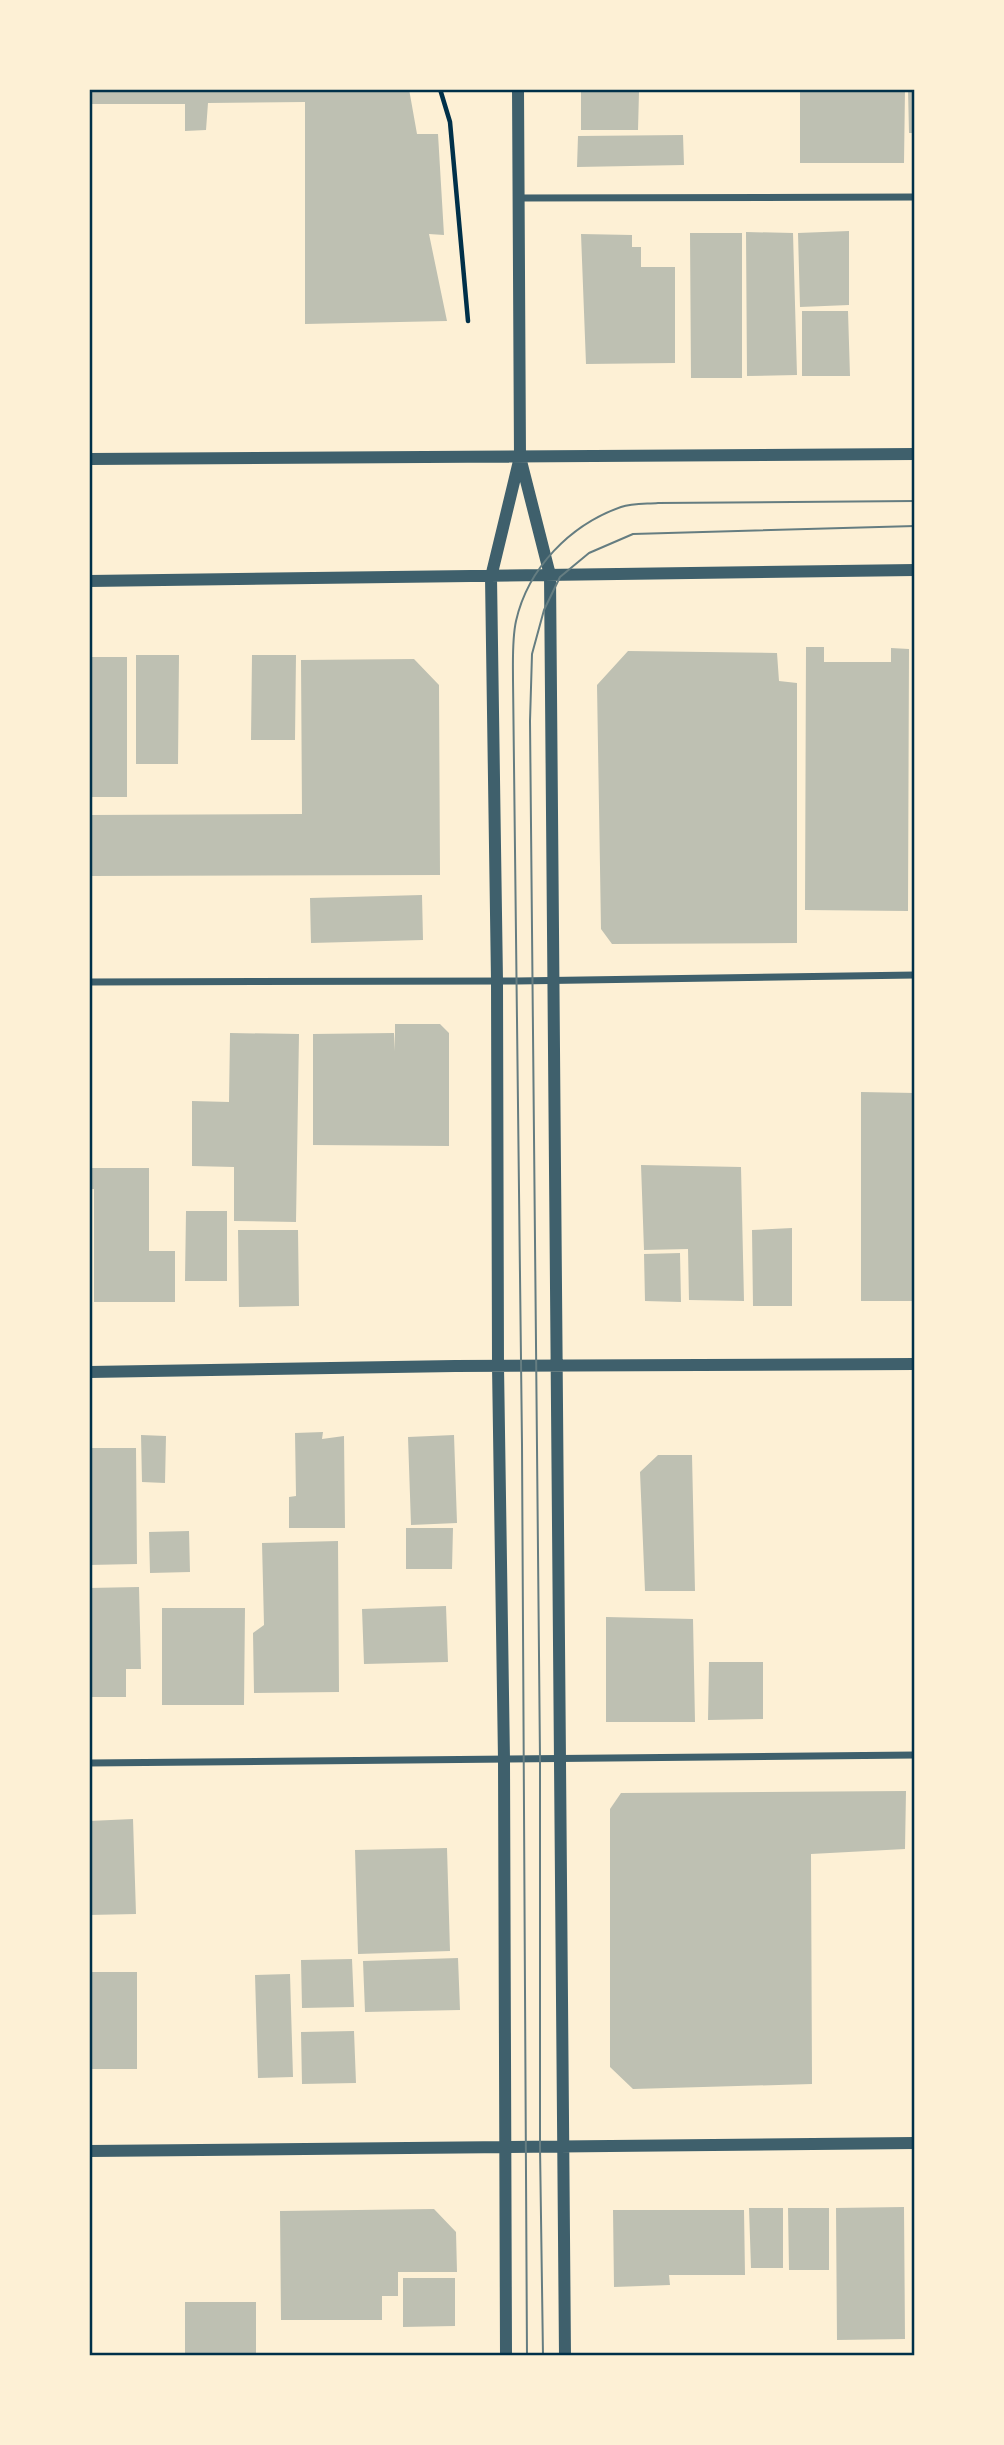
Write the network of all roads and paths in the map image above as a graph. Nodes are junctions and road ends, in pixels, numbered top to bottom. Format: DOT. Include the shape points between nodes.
graph roads {
  1 [pos="440,89"];
  2 [pos="518,89"];
  3 [pos="915,197"];
  4 [pos="519,198"];
  5 [pos="468,321"];
  6 [pos="915,454"];
  7 [pos="520,457"];
  8 [pos="89,459"];
  9 [pos="915,570"];
  10 [pos="550,575"];
  11 [pos="491,577"];
  12 [pos="89,581"];
  13 [pos="915,975"];
  14 [pos="553,980"];
  15 [pos="497,981"];
  16 [pos="89,982"];
  17 [pos="915,1364"];
  18 [pos="557,1365"];
  19 [pos="498,1366"];
  20 [pos="89,1372"];
  21 [pos="915,1755"];
  22 [pos="504,1759"];
  23 [pos="560,1759"];
  24 [pos="89,1763"];
  25 [pos="915,2143"];
  26 [pos="503,2146"];
  27 [pos="564,2146"];
  28 [pos="89,2151"];
  29 [pos="506,2356"];
  30 [pos="565,2356"];
  1 -- 5 [label="path" via="450,122"];
  2 -- 4 [label="street"];
  3 -- 4 [label="street"];
  4 -- 7 [label="street"];
  6 -- 7 [label="street"];
  7 -- 8 [label="street"];
  7 -- 10 [label="street"];
  7 -- 11 [label="street"];
  9 -- 10 [label="street"];
  10 -- 11 [label="street"];
  10 -- 14 [label="street"];
  11 -- 12 [label="street"];
  11 -- 15 [label="street"];
  13 -- 14 [label="street"];
  14 -- 15 [label="street"];
  14 -- 18 [label="street"];
  15 -- 16 [label="street"];
  15 -- 19 [label="street"];
  17 -- 18 [label="street"];
  18 -- 19 [label="street"];
  18 -- 23 [label="street"];
  19 -- 20 [label="street"];
  19 -- 22 [label="street"];
  21 -- 23 [label="street"];
  22 -- 23 [label="street"];
  22 -- 24 [label="street"];
  22 -- 26 [label="street"];
  23 -- 27 [label="street"];
  25 -- 27 [label="street"];
  26 -- 27 [label="street"];
  26 -- 28 [label="street"];
  26 -- 29 [label="street"];
  27 -- 30 [label="street"];
}
